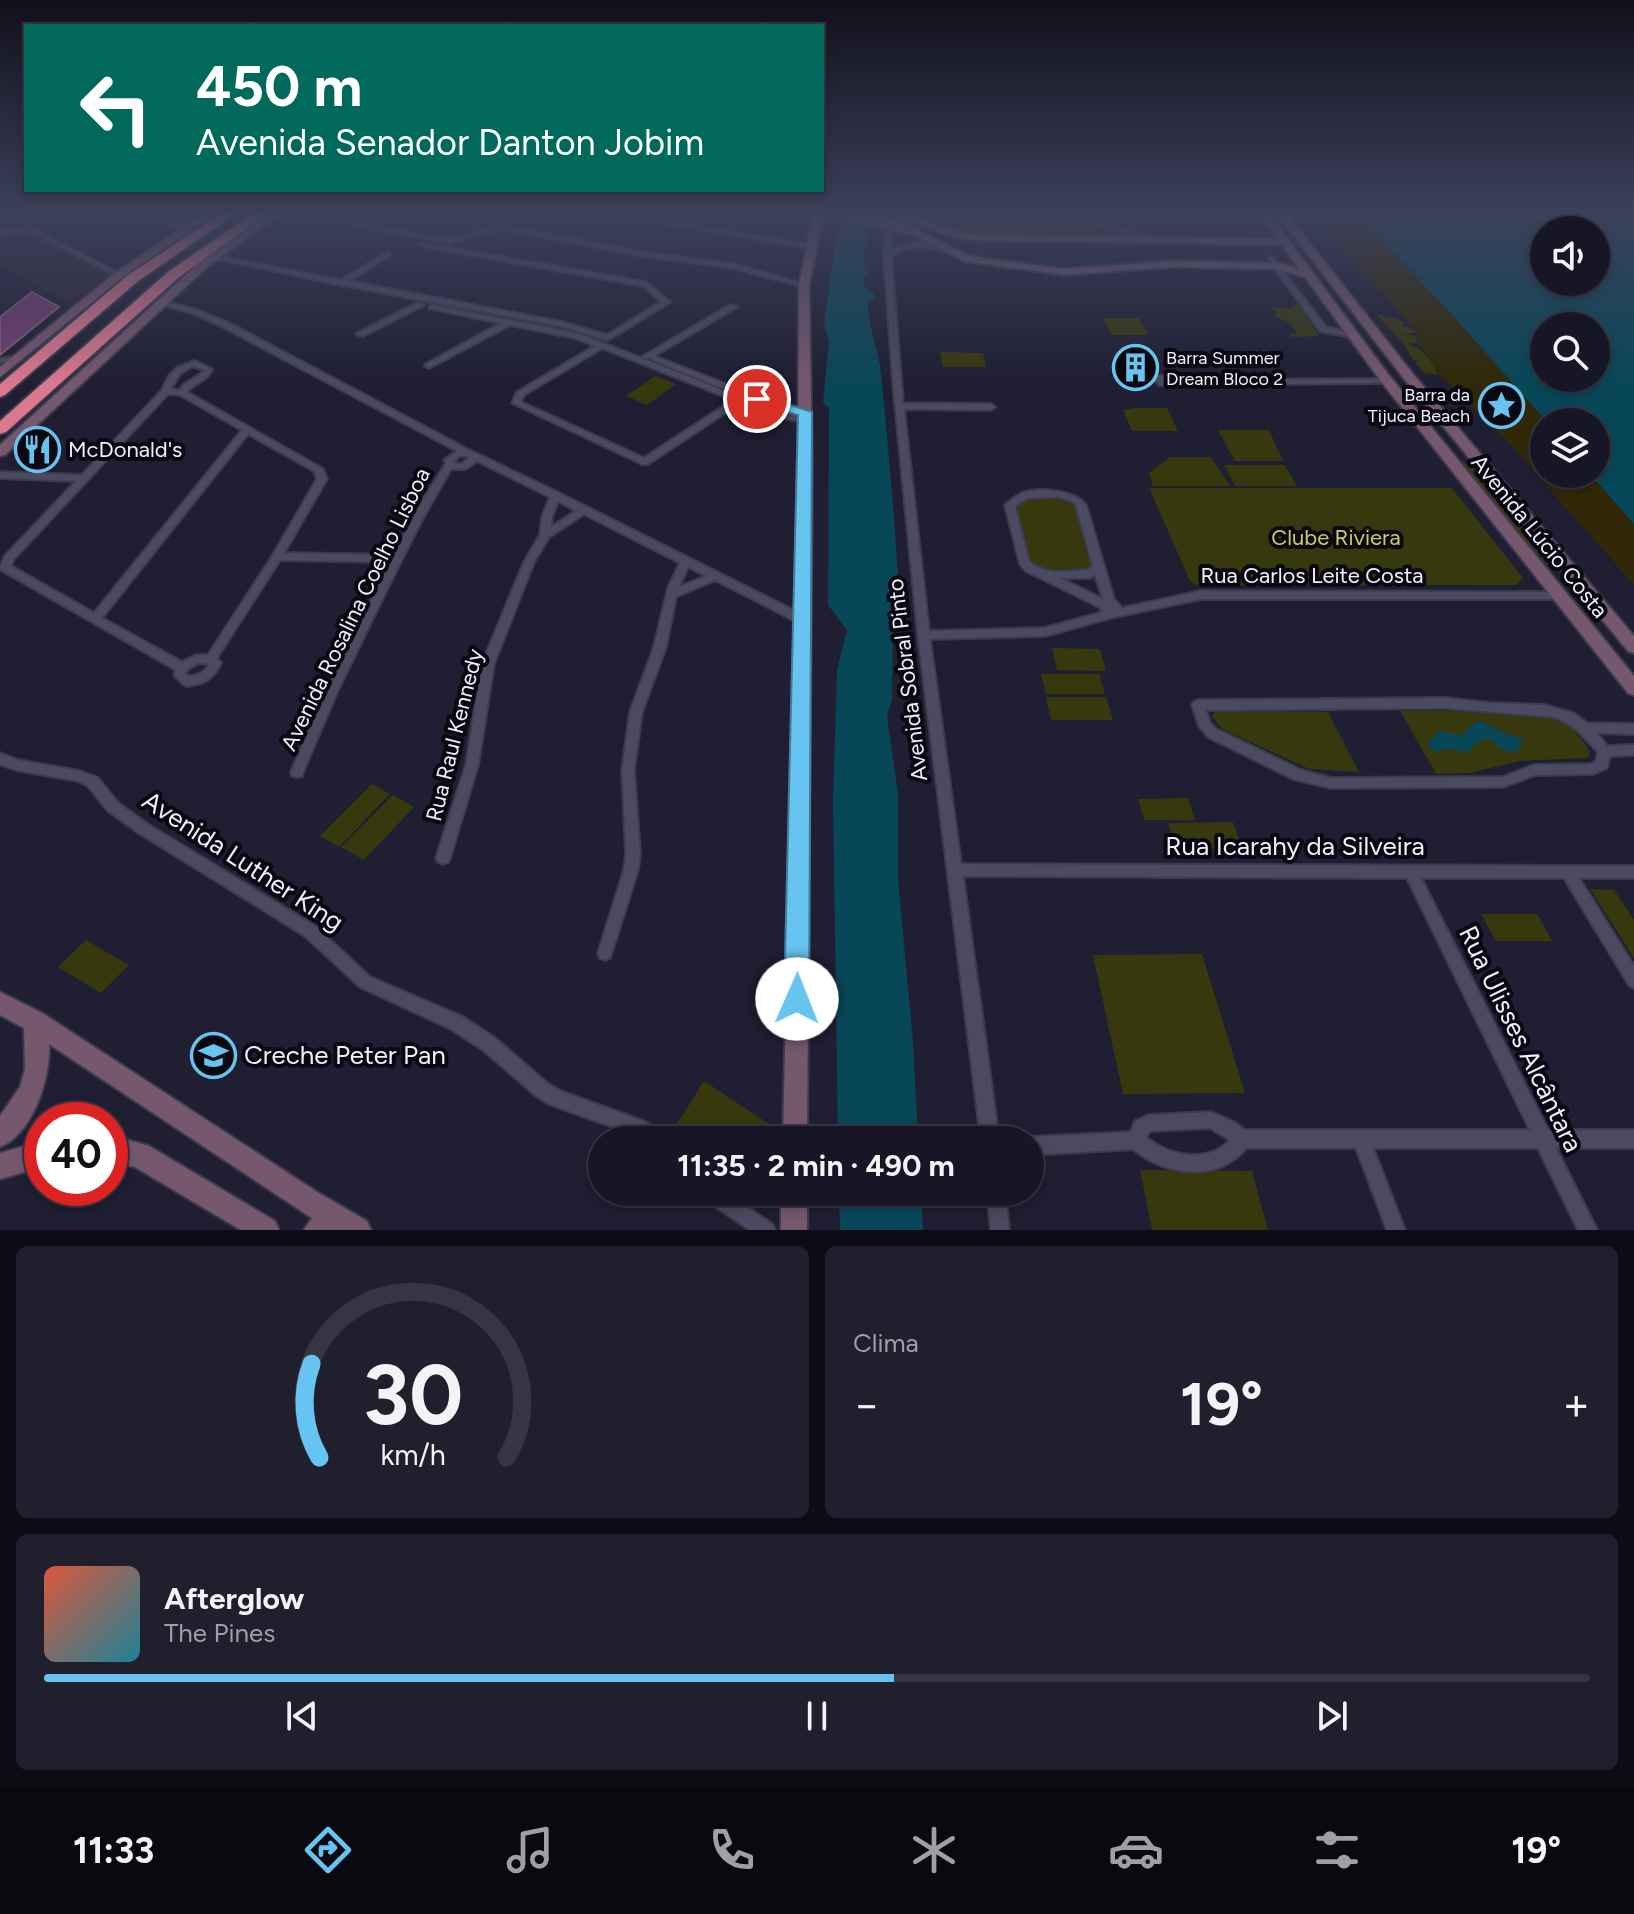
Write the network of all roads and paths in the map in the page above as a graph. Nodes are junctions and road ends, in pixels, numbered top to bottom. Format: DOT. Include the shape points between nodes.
graph roads {
  1 [pos="112,271"];
  2 [pos="124,271"];
  3 [pos="128,271"];
  4 [pos="140,271"];
  5 [pos="178,271"];
  6 [pos="196,271"];
  7 [pos="250,271"];
  8 [pos="286,271"];
  9 [pos="360,271"];
  10 [pos="574,271"];
  11 [pos="753,271"];
  12 [pos="806,271"];
  13 [pos="888,271"];
  14 [pos="1277,271"];
  15 [pos="1294,271"];
  16 [pos="1297,271"];
  17 [pos="1305,271"];
  18 [pos="1327,271"];
  19 [pos="289,272"];
  20 [pos="1307,274"];
  21 [pos="119,275"];
  22 [pos="280,277"];
  23 [pos="343,282"];
  24 [pos="804,285"];
  25 [pos="327,287"];
  26 [pos="1319,289"];
  27 [pos="173,293"];
  28 [pos="163,302"];
  29 [pos="420,305"];
  30 [pos="79,307"];
  31 [pos="733,307"];
  32 [pos="479,308"];
  33 [pos="470,314"];
  34 [pos="209,317"];
  35 [pos="509,322"];
  36 [pos="562,324"];
  37 [pos="554,331"];
  38 [pos="360,334"];
  39 [pos="1353,336"];
  40 [pos="605,342"];
  41 [pos="648,356"];
  42 [pos="637,360"];
  43 [pos="429,366"];
  44 [pos="2,367"];
  45 [pos="1387,381"];
  46 [pos="1181,383"];
  47 [pos="166,391"];
  48 [pos="0,392"];
  49 [pos="182,393"];
  50 [pos="739,400"];
  51 [pos="900,406"];
  52 [pos="991,407"];
  53 [pos="805,416"];
  54 [pos="246,431"];
  55 [pos="4,440"];
  56 [pos="470,454"];
  57 [pos="0,475"];
  58 [pos="83,478"];
  59 [pos="556,495"];
  60 [pos="584,510"];
  61 [pos="1509,532"];
  62 [pos="545,535"];
  63 [pos="1542,537"];
  64 [pos="277,556"];
  65 [pos="397,559"];
  66 [pos="686,560"];
  67 [pos="1098,567"];
  68 [pos="1049,575"];
  69 [pos="715,576"];
  70 [pos="671,595"];
  71 [pos="1560,595"];
  72 [pos="1115,612"];
  73 [pos="96,618"];
  74 [pos="803,620"];
  75 [pos="924,635"];
  76 [pos="1634,647"];
  77 [pos="211,659"];
  78 [pos="182,668"];
  79 [pos="1634,688"];
  80 [pos="1587,728"];
  81 [pos="1632,731"];
  82 [pos="1634,750"];
  83 [pos="1604,751"];
  84 [pos="0,758"];
  85 [pos="297,772"];
  86 [pos="443,858"];
  87 [pos="956,870"];
  88 [pos="1410,870"];
  89 [pos="1567,871"];
  90 [pos="1634,872"];
  91 [pos="605,953"];
  92 [pos="1634,980"];
  93 [pos="0,1003"];
  94 [pos="34,1021"];
  95 [pos="634,1126"];
  96 [pos="795,1126"];
  97 [pos="988,1126"];
  98 [pos="0,1135"];
  99 [pos="1242,1139"];
  100 [pos="1634,1139"];
  101 [pos="1136,1140"];
  102 [pos="1362,1140"];
  103 [pos="1544,1140"];
  104 [pos="1044,1145"];
  105 [pos="128,1152"];
  106 [pos="24,1159"];
  107 [pos="0,1166"];
  108 [pos="730,1206"];
  109 [pos="794,1206"];
  110 [pos="997,1206"];
  111 [pos="337,1226"];
  112 [pos="266,1230"];
  113 [pos="766,1230"];
  114 [pos="794,1230"];
  115 [pos="1000,1230"];
  116 [pos="1396,1230"];
  117 [pos="1588,1230"];
  1 -- 21 [label="street"];
  2 -- 21 [label="street"];
  3 -- 30 [label="highway"];
  4 -- 48 [label="highway"];
  5 -- 55 [label="highway" via="79,358"];
  6 -- 27 [label="street"];
  7 -- 22 [label="street"];
  8 -- 19 [label="street"];
  9 -- 23 [label="street"];
  10 -- 40 [label="street" via="646,284 666,301"];
  11 -- 24 [label="street"];
  12 -- 24 [label="street"];
  13 -- 51 [label="street, Avenida Sobral Pinto"];
  14 -- 39 [label="street" via="1323,329"];
  15 -- 26 [label="street"];
  16 -- 20 [label="street"];
  17 -- 20 [label="street, Avenida Lúcio Costa"];
  18 -- 63 [label="street, Avenida Lúcio Costa"];
  19 -- 22 [label="street"];
  19 -- 23 [label="street"];
  20 -- 26 [label="street, Avenida Lúcio Costa"];
  21 -- 30 [label="street"];
  22 -- 25 [label="street"];
  23 -- 25 [label="street"];
  23 -- 32 [label="street"];
  24 -- 53 [label="street"];
  25 -- 29 [label="street"];
  26 -- 39 [label="street, Avenida Lúcio Costa"];
  27 -- 28 [label="street"];
  27 -- 34 [label="street"];
  28 -- 34 [label="street"];
  28 -- 55 [label="street"];
  29 -- 33 [label="street"];
  29 -- 38 [label="street"];
  30 -- 44 [label="street"];
  31 -- 41 [label="street"];
  32 -- 33 [label="street"];
  32 -- 36 [label="street"];
  33 -- 35 [label="street"];
  34 -- 56 [label="street"];
  35 -- 37 [label="street"];
  35 -- 43 [label="street"];
  36 -- 37 [label="street"];
  36 -- 40 [label="street"];
  37 -- 40 [label="street"];
  39 -- 45 [label="street, Avenida Lúcio Costa"];
  40 -- 42 [label="street"];
  40 -- 50 [label="street" via="520,394 516,403 650,461"];
  41 -- 42 [label="street"];
  41 -- 53 [label="street"];
  42 -- 50 [label="street"];
  45 -- 46 [label="street"];
  45 -- 61 [label="street, Avenida Lúcio Costa"];
  47 -- 49 [label="street"];
  47 -- 49 [label="street" via="187,364 208,369"];
  47 -- 58 [label="street"];
  49 -- 54 [label="street"];
  50 -- 53 [label="street"];
  51 -- 52 [label="street"];
  51 -- 75 [label="street, Avenida Sobral Pinto"];
  53 -- 74 [label="street"];
  54 -- 64 [label="street" via="322,473"];
  54 -- 73 [label="street"];
  56 -- 59 [label="street"];
  56 -- 65 [label="street, Avenida Rosalina Coelho Lisboa" via="451,457"];
  57 -- 58 [label="street"];
  58 -- 73 [label="street" via="5,567"];
  59 -- 60 [label="street"];
  59 -- 62 [label="street, Rua Raul Kennedy"];
  60 -- 62 [label="street, Rua Raul Kennedy"];
  60 -- 66 [label="street"];
  61 -- 63 [label="street" via="1545,567 1557,570"];
  61 -- 71 [label="street, Avenida Lúcio Costa"];
  62 -- 86 [label="street, Rua Raul Kennedy" via="488,664 472,765"];
  63 -- 76 [label="street, Avenida Lúcio Costa"];
  64 -- 65 [label="street"];
  64 -- 77 [label="street"];
  65 -- 85 [label="street, Avenida Rosalina Coelho Lisboa"];
  66 -- 69 [label="street"];
  66 -- 70 [label="street"];
  67 -- 68 [label="street" via="1090,574"];
  67 -- 68 [label="street" via="1077,500 1060,494 1019,497 1010,505 1024,562"];
  67 -- 72 [label="street"];
  68 -- 72 [label="street"];
  69 -- 70 [label="street"];
  69 -- 74 [label="street"];
  70 -- 91 [label="street" via="660,647 636,712 628,770 631,870"];
  71 -- 72 [label="street, Rua Carlos Leite Costa" via="1201,595"];
  71 -- 79 [label="street, Avenida Lúcio Costa"];
  72 -- 75 [label="street, Rua Carlos Leite Costa" via="1045,632"];
  73 -- 78 [label="street"];
  74 -- 96 [label="street"];
  75 -- 87 [label="street, Avenida Sobral Pinto"];
  77 -- 78 [label="street" via="196,659"];
  77 -- 78 [label="street" via="214,667 203,678 183,680"];
  80 -- 81 [label="street"];
  80 -- 83 [label="street"];
  80 -- 83 [label="street" via="1550,708 1445,703 1198,705 1208,730 1317,782 1503,782 1534,770 1593,769 1602,764"];
  82 -- 83 [label="street"];
  84 -- 95 [label="street, Avenida Luther King" via="93,782 113,807 144,829 310,931 365,982 457,1023 555,1098"];
  87 -- 88 [label="street, Rua Icarahy da Silveira"];
  87 -- 97 [label="street, Avenida Sobral Pinto"];
  88 -- 89 [label="street, Rua Icarahy da Silveira"];
  88 -- 103 [label="street, Rua Ulisses Alcântara"];
  89 -- 90 [label="street, Rua Icarahy da Silveira"];
  89 -- 92 [label="street"];
  93 -- 94 [label="street"];
  94 -- 98 [label="street" via="40,1055 37,1074"];
  94 -- 111 [label="street"];
  99 -- 101 [label="street" via="1211,1120 1149,1123"];
  99 -- 101 [label="street" via="1227,1157 1200,1163 1159,1158"];
  99 -- 102 [label="street"];
  100 -- 103 [label="street"];
  101 -- 104 [label="street"];
  102 -- 103 [label="street"];
  102 -- 116 [label="street"];
  103 -- 117 [label="street, Rua Ulisses Alcântara"];
  105 -- 112 [label="street"];
  106 -- 107 [label="street"];
  108 -- 113 [label="street"];
  109 -- 114 [label="street"];
  110 -- 115 [label="street"];
}
